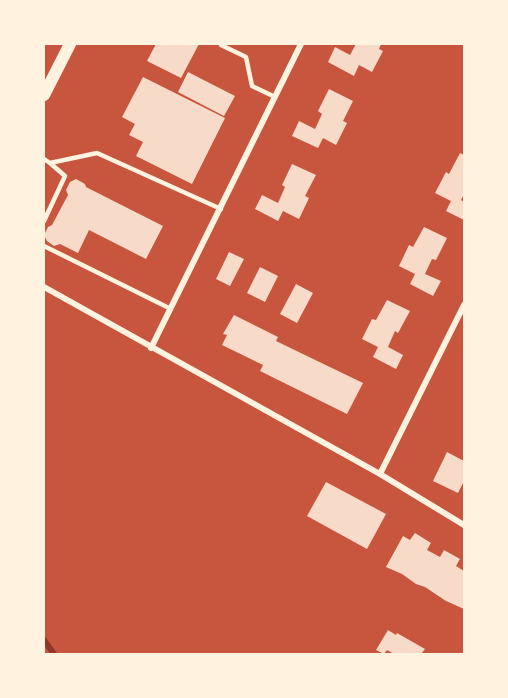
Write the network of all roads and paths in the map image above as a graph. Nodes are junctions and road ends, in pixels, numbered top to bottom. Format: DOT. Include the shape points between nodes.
graph roads {
  1 [pos="70,44"];
  2 [pos="222,44"];
  3 [pos="301,44"];
  4 [pos="44,95"];
  5 [pos="275,97"];
  6 [pos="44,159"];
  7 [pos="50,163"];
  8 [pos="221,209"];
  9 [pos="44,221"];
  10 [pos="44,246"];
  11 [pos="44,287"];
  12 [pos="465,305"];
  13 [pos="171,309"];
  14 [pos="151,348"];
  15 [pos="380,474"];
  16 [pos="465,525"];
  1 -- 4 [label="main road"];
  2 -- 5 [label="lane" via="246,57 252,86"];
  3 -- 5 [label="street"];
  5 -- 8 [label="street"];
  6 -- 7 [label="lane"];
  7 -- 8 [label="lane" via="97,153"];
  7 -- 9 [label="lane" via="65,176"];
  8 -- 13 [label="street"];
  10 -- 13 [label="lane"];
  11 -- 14 [label="street"];
  12 -- 15 [label="street"];
  13 -- 14 [label="street"];
  14 -- 15 [label="street"];
  15 -- 16 [label="street"];
}
